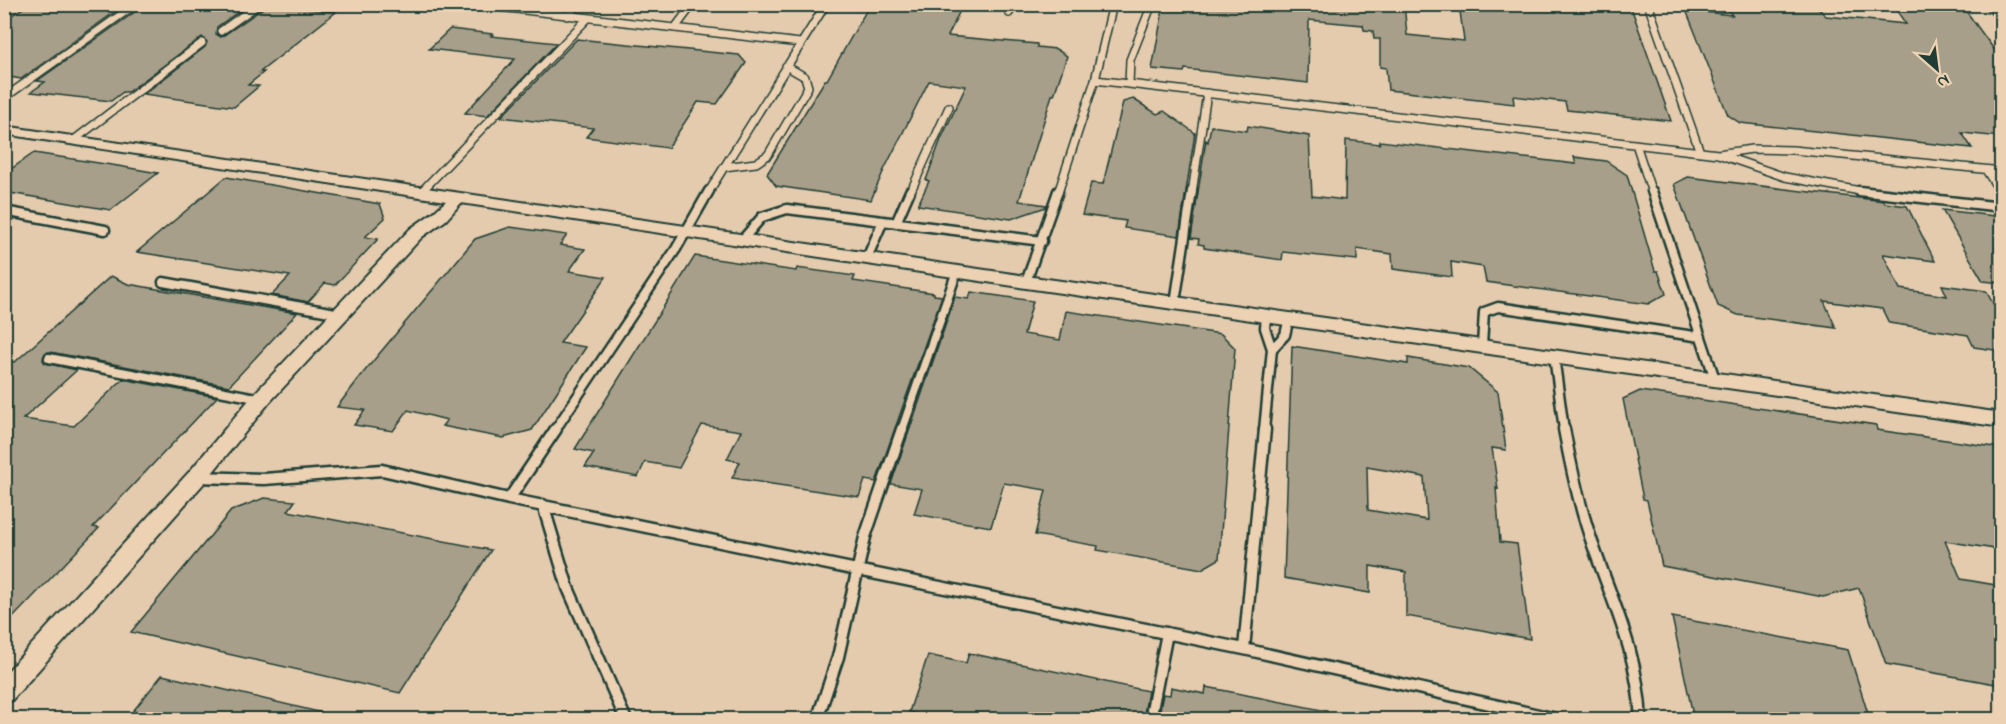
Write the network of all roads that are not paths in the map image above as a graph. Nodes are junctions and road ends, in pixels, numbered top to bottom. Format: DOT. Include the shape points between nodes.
graph roads {
  1 [pos="136,4"];
  2 [pos="259,4"];
  3 [pos="578,4"];
  4 [pos="693,4"];
  5 [pos="826,4"];
  6 [pos="1014,4"];
  7 [pos="1099,4"];
  8 [pos="1152,4"];
  9 [pos="1648,4"];
  10 [pos="1987,4"];
  11 [pos="476,5"];
  12 [pos="1113,5"];
  13 [pos="1009,13"];
  14 [pos="567,16"];
  15 [pos="588,18"];
  16 [pos="2001,20"];
  17 [pos="675,28"];
  18 [pos="221,31"];
  19 [pos="202,43"];
  20 [pos="800,43"];
  21 [pos="786,66"];
  22 [pos="1095,80"];
  23 [pos="1129,84"];
  24 [pos="1207,93"];
  25 [pos="4,98"];
  26 [pos="949,107"];
  27 [pos="12,131"];
  28 [pos="74,140"];
  29 [pos="4,141"];
  30 [pos="1636,144"];
  31 [pos="1700,152"];
  32 [pos="1718,154"];
  33 [pos="724,167"];
  34 [pos="1986,170"];
  35 [pos="2001,171"];
  36 [pos="429,193"];
  37 [pos="2001,194"];
  38 [pos="458,197"];
  39 [pos="2001,207"];
  40 [pos="4,211"];
  41 [pos="883,221"];
  42 [pos="896,223"];
  43 [pos="105,230"];
  44 [pos="685,230"];
  45 [pos="416,233"];
  46 [pos="743,239"];
  47 [pos="1042,241"];
  48 [pos="867,258"];
  49 [pos="957,272"];
  50 [pos="163,282"];
  51 [pos="1026,282"];
  52 [pos="1175,303"];
  53 [pos="341,314"];
  54 [pos="1266,315"];
  55 [pos="1288,318"];
  56 [pos="1701,337"];
  57 [pos="1482,346"];
  58 [pos="1272,349"];
  59 [pos="1554,356"];
  60 [pos="49,358"];
  61 [pos="1715,379"];
  62 [pos="261,399"];
  63 [pos="2001,420"];
  64 [pos="197,477"];
  65 [pos="509,499"];
  66 [pos="543,506"];
  67 [pos="858,569"];
  68 [pos="1167,633"];
  69 [pos="1244,649"];
  70 [pos="4,692"];
  71 [pos="626,720"];
  72 [pos="817,720"];
  73 [pos="1150,720"];
  74 [pos="1561,720"];
  75 [pos="1641,720"];
  1 -- 25 [label="lane"];
  2 -- 18 [label="lane"];
  3 -- 14 [label="lane"];
  4 -- 17 [label="lane"];
  5 -- 20 [label="lane"];
  6 -- 13 [label="lane"];
  7 -- 12 [label="lane"];
  8 -- 23 [label="lane" via="1130,60"];
  9 -- 31 [label="lane"];
  10 -- 16 [label="lane"];
  11 -- 14 [label="lane"];
  12 -- 22 [label="lane"];
  14 -- 15 [label="lane"];
  15 -- 17 [label="lane"];
  15 -- 36 [label="lane"];
  17 -- 20 [label="lane"];
  19 -- 28 [label="lane"];
  20 -- 21 [label="lane"];
  21 -- 33 [label="lane"];
  21 -- 33 [label="lane" via="805,77 808,87 772,151 756,163"];
  22 -- 23 [label="lane"];
  22 -- 47 [label="lane"];
  23 -- 24 [label="lane"];
  24 -- 30 [label="lane"];
  24 -- 52 [label="lane"];
  26 -- 42 [label="lane"];
  27 -- 28 [label="street"];
  27 -- 29 [label="street"];
  28 -- 36 [label="street"];
  30 -- 31 [label="lane"];
  30 -- 56 [label="lane"];
  31 -- 32 [label="lane"];
  32 -- 34 [label="lane" via="1793,150"];
  32 -- 39 [label="lane" via="1802,182"];
  33 -- 44 [label="lane"];
  34 -- 35 [label="lane"];
  34 -- 37 [label="lane"];
  36 -- 38 [label="street"];
  36 -- 45 [label="street"];
  38 -- 44 [label="street"];
  38 -- 45 [label="street"];
  40 -- 43 [label="lane"];
  41 -- 42 [label="lane"];
  41 -- 46 [label="lane" via="778,210 762,217"];
  41 -- 48 [label="lane"];
  42 -- 47 [label="lane"];
  44 -- 46 [label="street"];
  44 -- 65 [label="lane"];
  45 -- 53 [label="street"];
  46 -- 48 [label="street"];
  47 -- 51 [label="lane"];
  48 -- 49 [label="street"];
  49 -- 51 [label="street"];
  49 -- 67 [label="lane" via="865,537"];
  50 -- 53 [label="lane"];
  51 -- 52 [label="street"];
  52 -- 54 [label="street"];
  53 -- 62 [label="street"];
  54 -- 55 [label="street"];
  54 -- 58 [label="lane" via="1265,328"];
  55 -- 57 [label="street"];
  55 -- 58 [label="lane" via="1285,335"];
  56 -- 57 [label="lane" via="1498,307 1485,312 1482,318"];
  56 -- 61 [label="lane"];
  57 -- 59 [label="street"];
  58 -- 69 [label="lane"];
  59 -- 61 [label="street"];
  59 -- 75 [label="lane" via="1570,466 1635,657"];
  60 -- 62 [label="lane"];
  61 -- 63 [label="street"];
  62 -- 64 [label="street"];
  64 -- 65 [label="lane" via="264,480 382,470"];
  64 -- 70 [label="street"];
  65 -- 66 [label="lane"];
  66 -- 67 [label="lane"];
  66 -- 71 [label="lane" via="568,588"];
  67 -- 68 [label="lane"];
  67 -- 72 [label="lane" via="838,657"];
  68 -- 69 [label="lane"];
  68 -- 73 [label="lane"];
  69 -- 74 [label="lane"];
}
